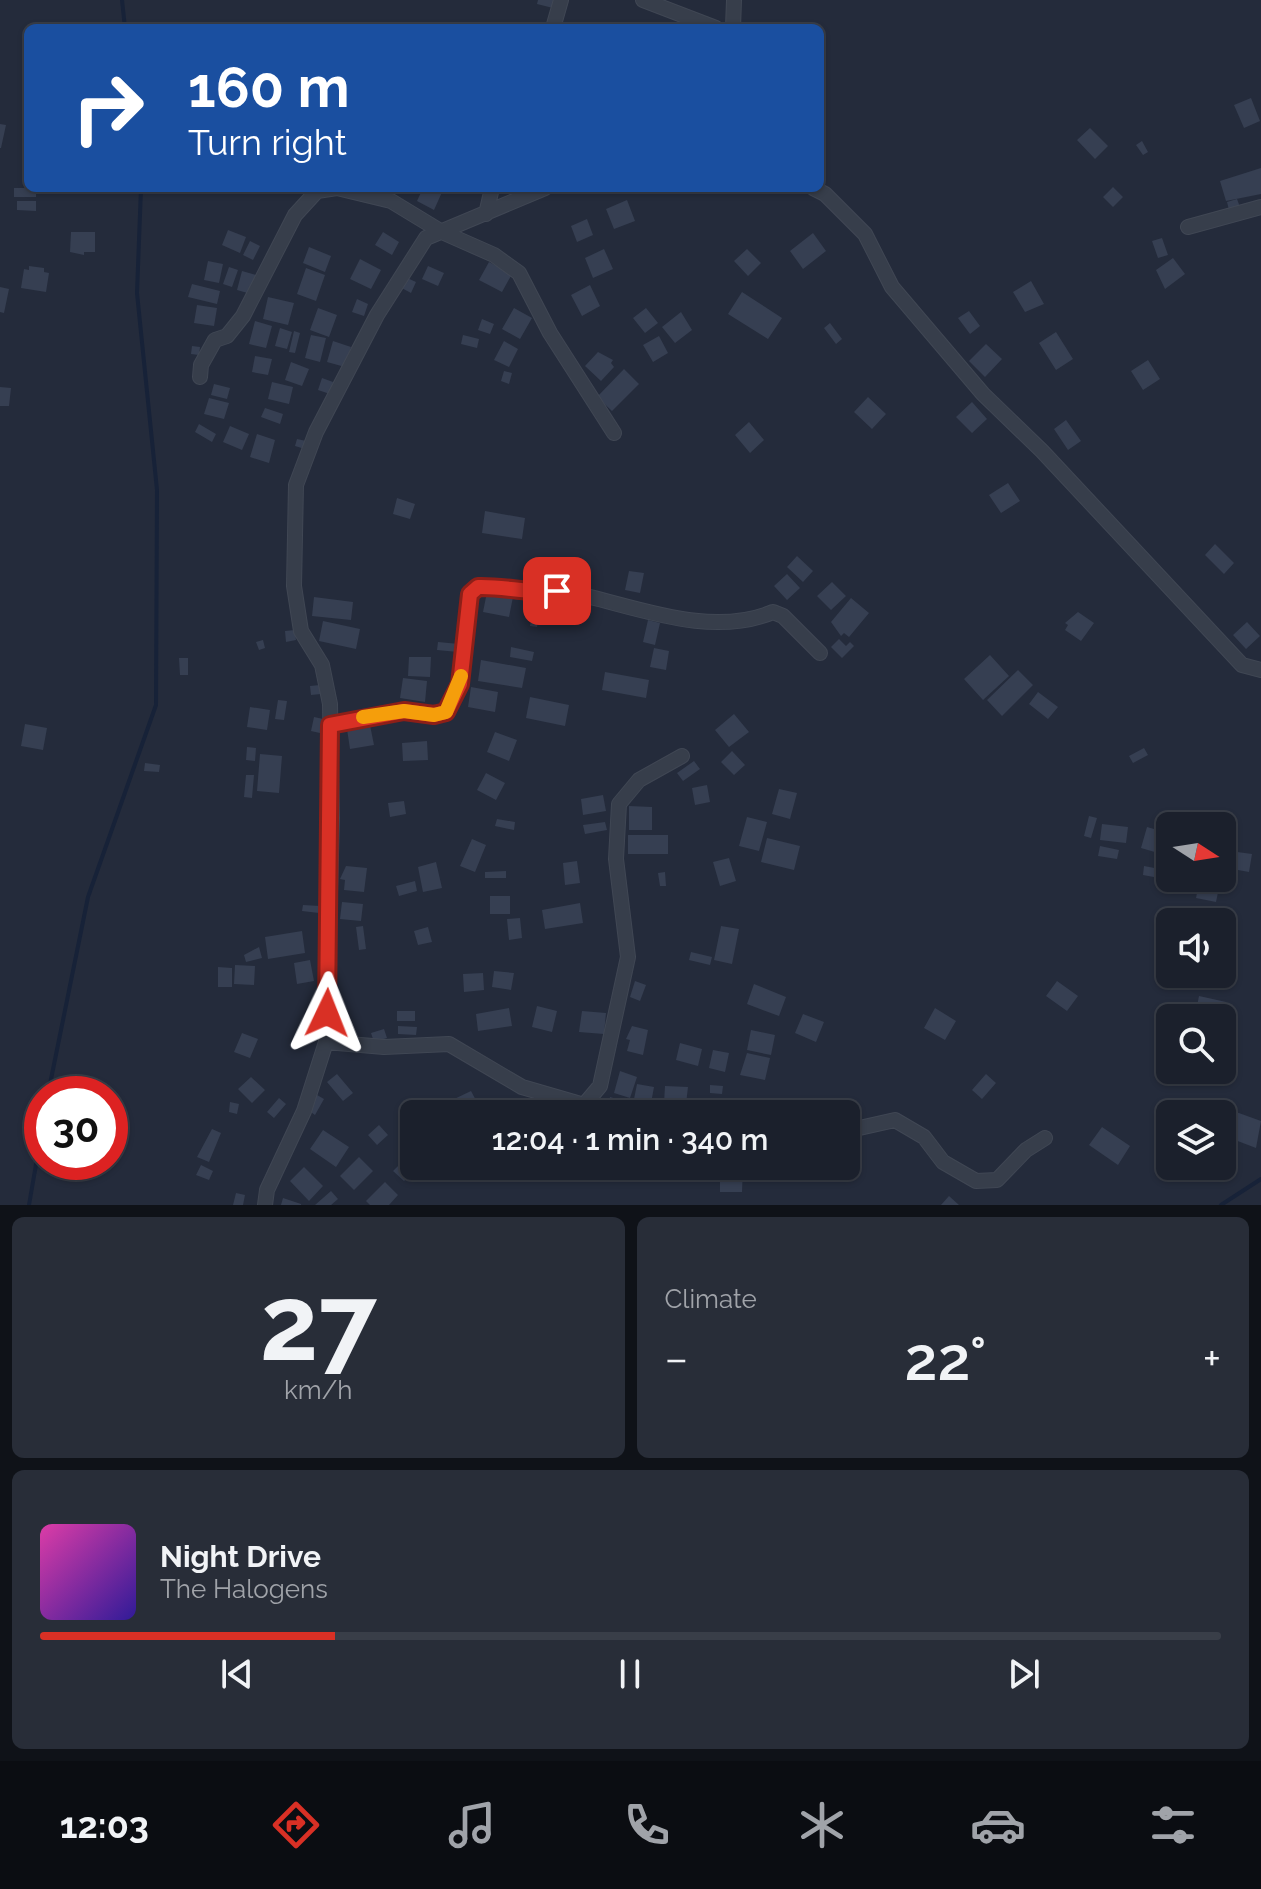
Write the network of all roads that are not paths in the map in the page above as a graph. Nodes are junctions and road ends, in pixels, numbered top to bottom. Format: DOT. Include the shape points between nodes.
graph roads {
  1 [pos="561,0"];
  2 [pos="643,0"];
  3 [pos="734,0"];
  4 [pos="554,24"];
  5 [pos="706,24"];
  6 [pos="733,24"];
  7 [pos="316,192"];
  8 [pos="354,192"];
  9 [pos="491,192"];
  10 [pos="536,192"];
  11 [pos="821,192"];
  12 [pos="1261,207"];
  13 [pos="486,214"];
  14 [pos="1188,227"];
  15 [pos="442,232"];
  16 [pos="200,377"];
  17 [pos="614,433"];
  18 [pos="820,653"];
  19 [pos="1261,670"];
  20 [pos="330,725"];
  21 [pos="682,756"];
  22 [pos="326,1042"];
  23 [pos="560,1100"];
  24 [pos="594,1100"];
  25 [pos="860,1128"];
  26 [pos="1045,1138"];
  27 [pos="265,1205"];
  1 -- 4 [label="street"];
  2 -- 5 [label="street"];
  3 -- 6 [label="street"];
  7 -- 16 [label="street" via="295,215 243,316 227,336 215,340"];
  8 -- 15 [label="street" via="391,201"];
  9 -- 13 [label="street"];
  10 -- 13 [label="street"];
  11 -- 19 [label="street" via="865,234 892,287 983,394 1242,665"];
  12 -- 14 [label="street"];
  13 -- 15 [label="street"];
  15 -- 17 [label="street" via="494,255 519,273"];
  15 -- 20 [label="street" via="426,238 377,315 316,432 296,485 294,586 301,631 322,665"];
  18 -- 20 [label="street" via="773,612 752,621 714,623 569,592 478,587 470,594 460,684 446,712 404,711"];
  20 -- 22 [label="street"];
  21 -- 24 [label="street" via="639,780 619,804 616,859 628,957"];
  22 -- 23 [label="street" via="384,1047 449,1044 522,1087"];
  22 -- 27 [label="street"];
  25 -- 26 [label="street" via="895,1120 924,1137 943,1162 976,1181 997,1180"];
}
